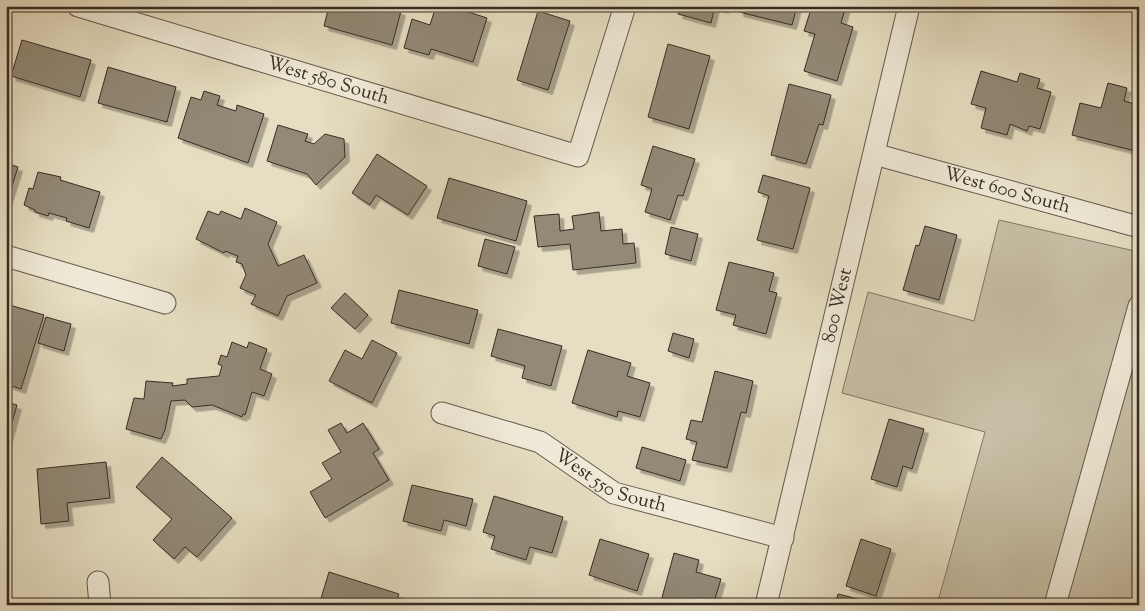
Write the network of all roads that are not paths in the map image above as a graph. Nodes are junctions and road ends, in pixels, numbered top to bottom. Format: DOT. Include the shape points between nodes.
graph roads {
  1 [pos="78,6"];
  2 [pos="625,6"];
  3 [pos="910,6"];
  4 [pos="874,154"];
  5 [pos="1139,227"];
  6 [pos="6,256"];
  7 [pos="165,302"];
  8 [pos="1139,306"];
  9 [pos="442,413"];
  10 [pos="783,538"];
  11 [pos="98,582"];
  12 [pos="100,605"];
  13 [pos="766,605"];
  14 [pos="1055,605"];
  1 -- 2 [label="street, West 580 South" via="578,156"];
  3 -- 4 [label="street, 800 West"];
  4 -- 5 [label="street, West 600 South"];
  4 -- 10 [label="street, 800 West"];
  6 -- 7 [label="street"];
  8 -- 14 [label="street"];
  9 -- 10 [label="street, West 550 South" via="540,442 614,493"];
  10 -- 13 [label="street, 800 West"];
  11 -- 12 [label="street"];
}
